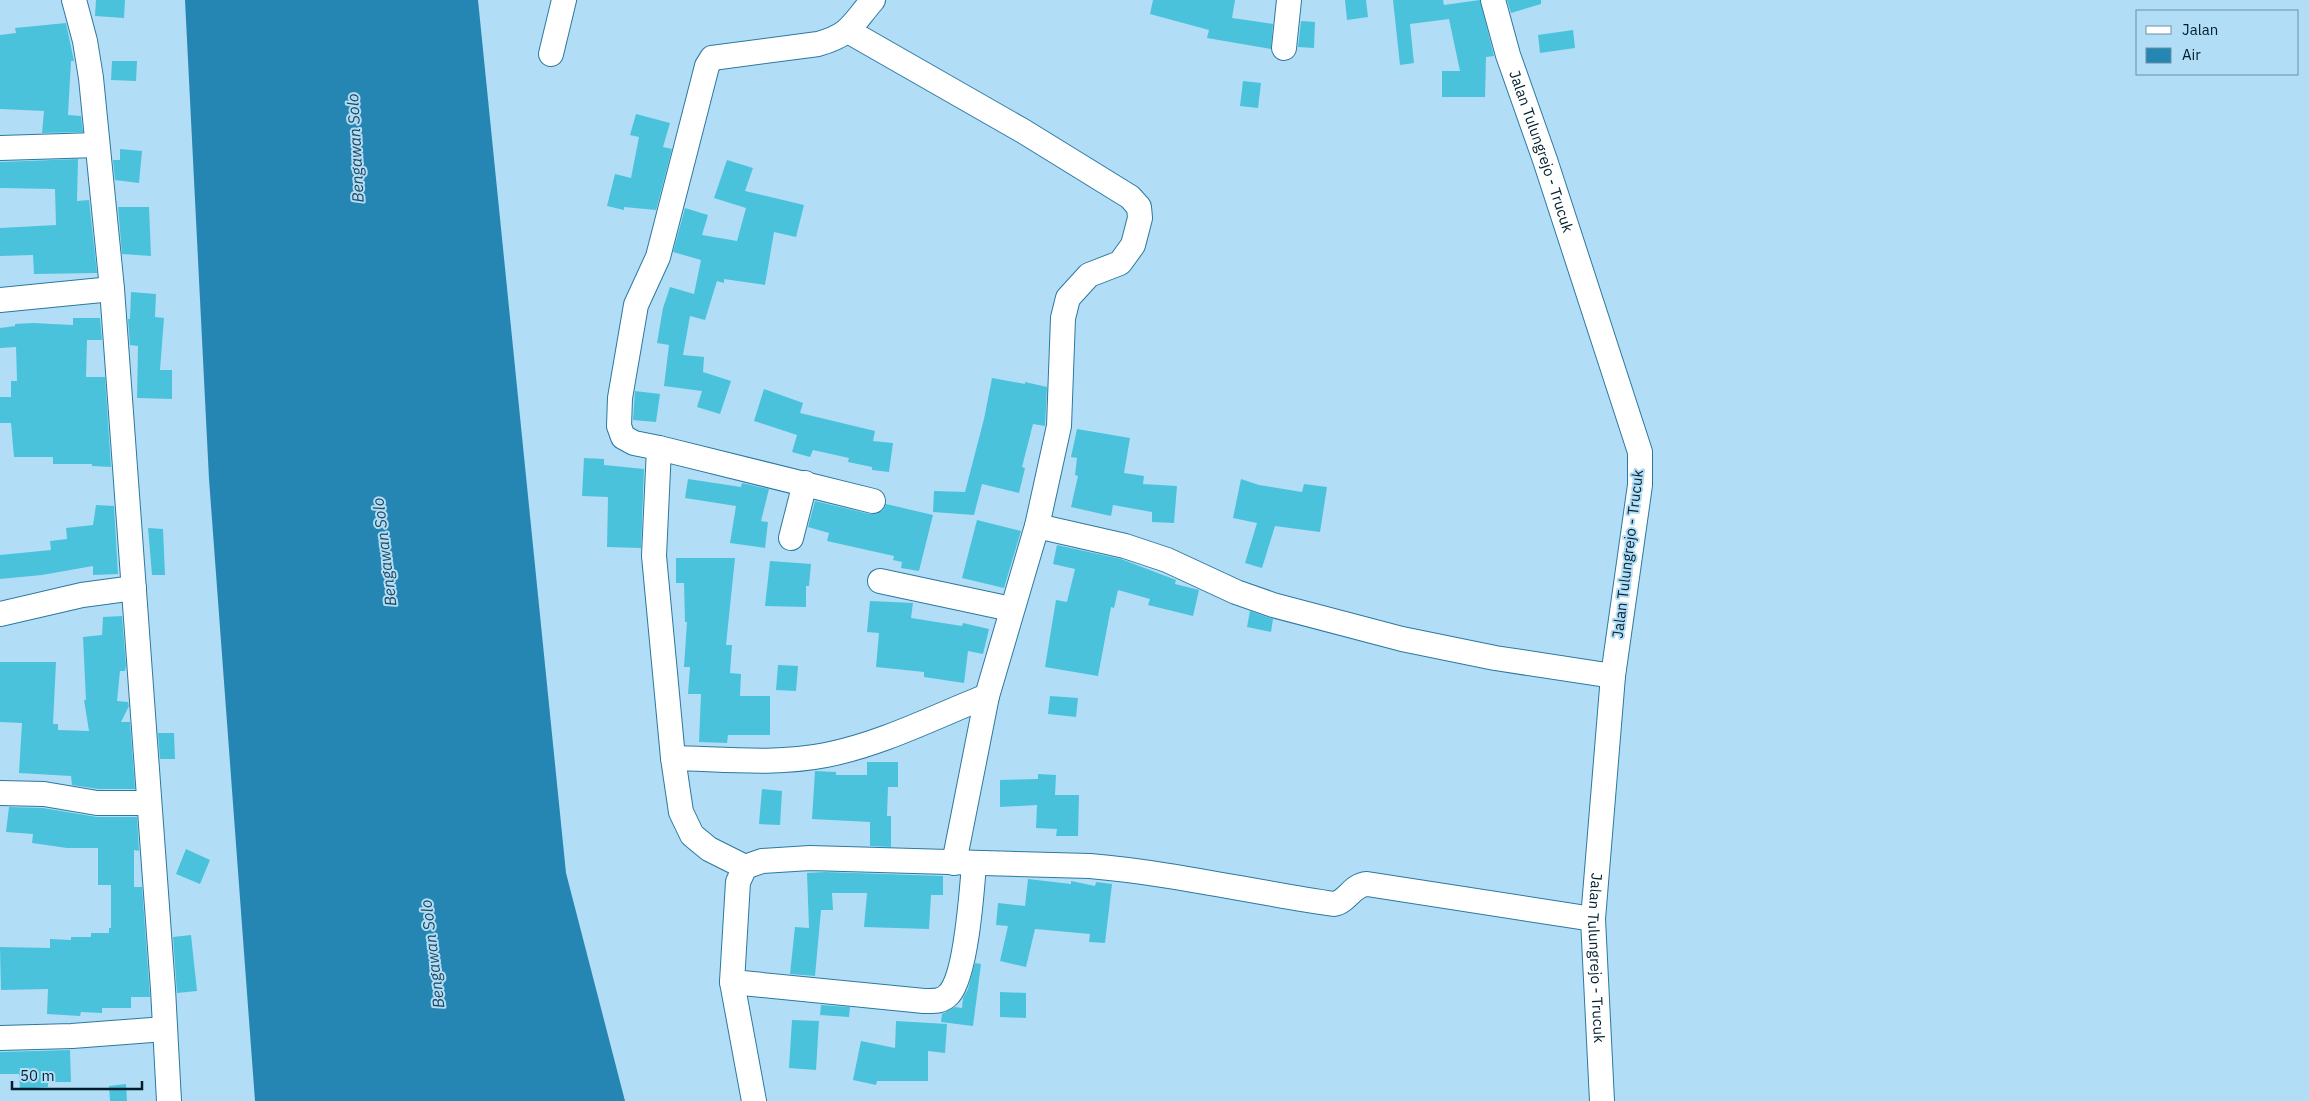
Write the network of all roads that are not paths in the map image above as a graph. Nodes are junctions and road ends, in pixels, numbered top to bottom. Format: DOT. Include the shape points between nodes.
graph roads {
  1 [pos="74,0"];
  2 [pos="564,0"];
  3 [pos="873,0"];
  4 [pos="1289,0"];
  5 [pos="1493,0"];
  6 [pos="848,31"];
  7 [pos="1284,48"];
  8 [pos="551,54"];
  9 [pos="96,145"];
  10 [pos="0,148"];
  11 [pos="112,289"];
  12 [pos="0,300"];
  13 [pos="659,448"];
  14 [pos="805,483"];
  15 [pos="873,501"];
  16 [pos="1037,526"];
  17 [pos="791,538"];
  18 [pos="880,581"];
  19 [pos="134,588"];
  20 [pos="1011,609"];
  21 [pos="0,614"];
  22 [pos="1613,676"];
  23 [pos="987,696"];
  24 [pos="673,758"];
  25 [pos="0,793"];
  26 [pos="148,803"];
  27 [pos="964,864"];
  28 [pos="745,867"];
  29 [pos="1593,919"];
  30 [pos="732,982"];
  31 [pos="166,1029"];
  32 [pos="0,1038"];
  33 [pos="170,1101"];
  34 [pos="754,1101"];
  35 [pos="1602,1101"];
  1 -- 9 [label="street" via="91,78"];
  2 -- 8 [label="street"];
  3 -- 6 [label="street"];
  4 -- 7 [label="street"];
  5 -- 22 [label="street, Jalan Tulungrejo - Trucuk" via="1508,55 1640,452 1640,485"];
  6 -- 13 [label="street" via="818,44 712,58 707,66 658,257 636,305 620,398 619,426 623,437 634,443"];
  6 -- 16 [label="street" via="1023,131 1130,197 1139,207 1138,232 1120,263 1089,275 1068,298 1063,318 1059,426"];
  9 -- 10 [label="street"];
  9 -- 11 [label="street"];
  11 -- 12 [label="street"];
  11 -- 19 [label="street"];
  13 -- 14 [label="street"];
  13 -- 24 [label="street" via="654,556"];
  14 -- 15 [label="street"];
  14 -- 17 [label="street"];
  16 -- 20 [label="street"];
  16 -- 22 [label="street" via="1125,546 1274,605 1402,639 1495,658"];
  18 -- 20 [label="street"];
  19 -- 21 [label="street" via="82,595"];
  19 -- 26 [label="street"];
  20 -- 23 [label="street"];
  22 -- 29 [label="street, Jalan Tulungrejo - Trucuk"];
  23 -- 24 [label="street" via="879,741 825,755 783,760"];
  23 -- 27 [label="street"];
  24 -- 28 [label="street" via="681,812 692,835 709,849"];
  25 -- 26 [label="street" via="44,794 97,803"];
  26 -- 31 [label="street"];
  27 -- 28 [label="street" via="810,858 762,861"];
  27 -- 29 [label="street" via="1131,870 1334,904 1356,887 1368,884"];
  27 -- 30 [label="street" via="969,920 954,987 945,998 924,1001"];
  28 -- 30 [label="street" via="738,882"];
  29 -- 35 [label="street, Jalan Tulungrejo - Trucuk"];
  30 -- 34 [label="street"];
  31 -- 32 [label="street"];
  31 -- 33 [label="street"];
}
